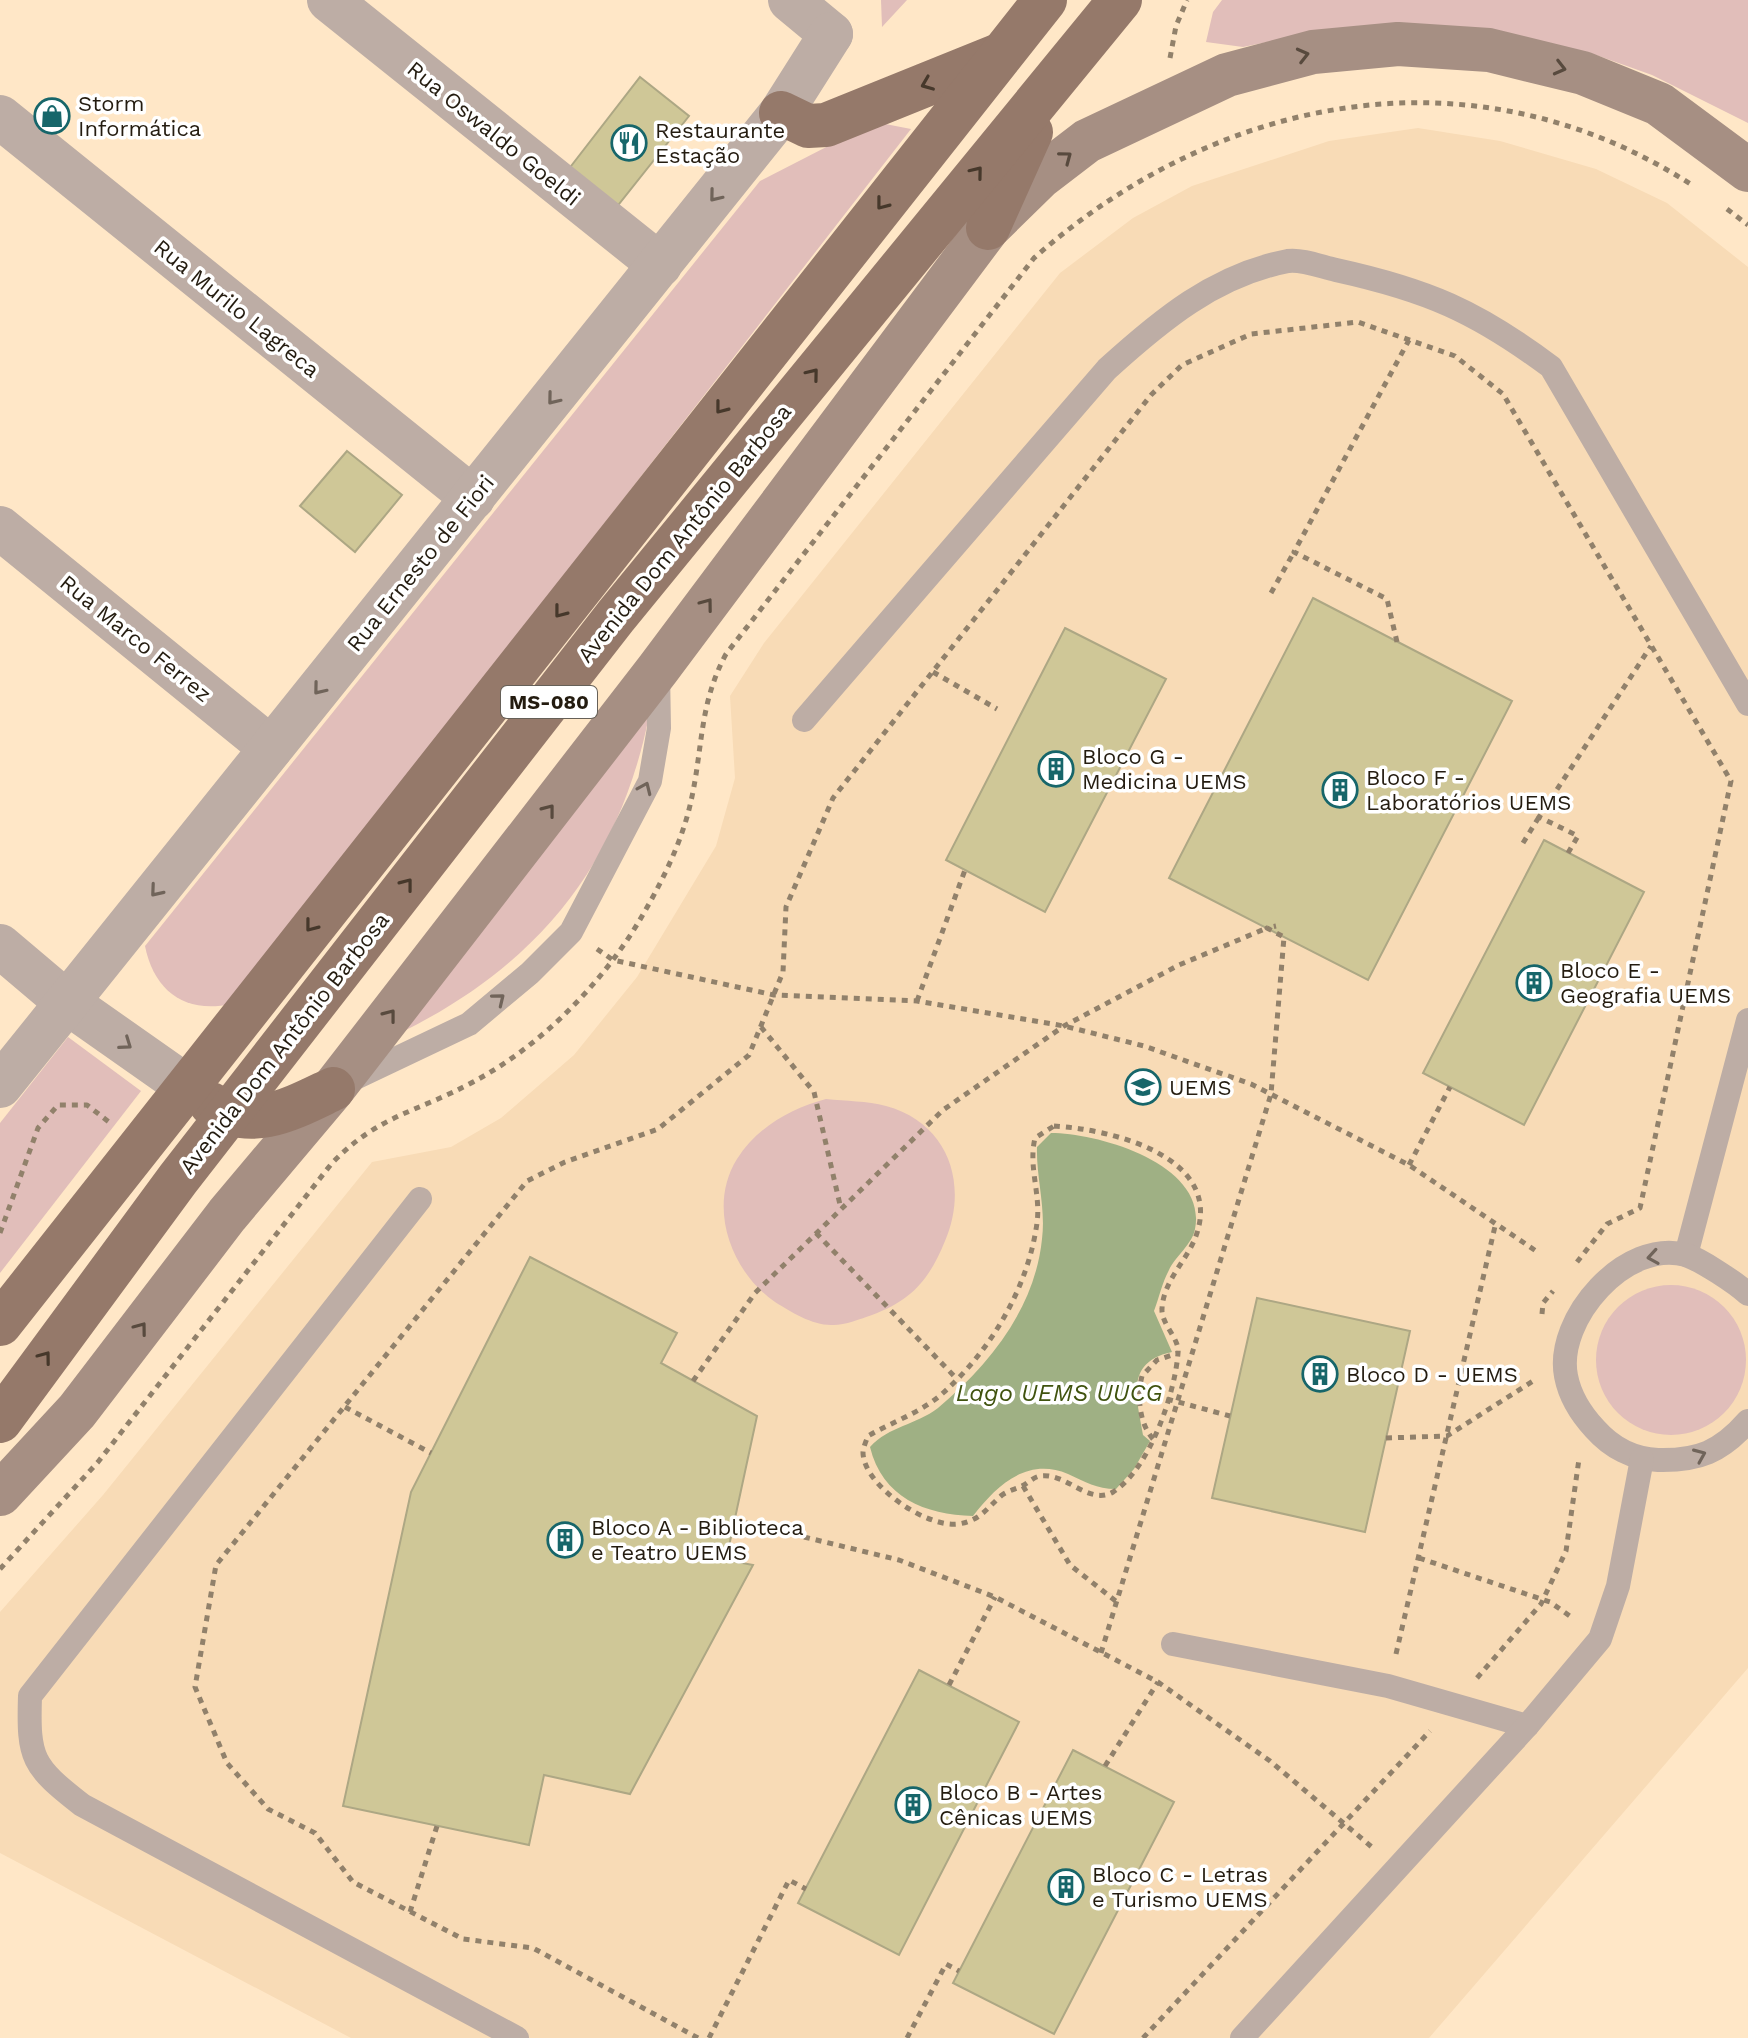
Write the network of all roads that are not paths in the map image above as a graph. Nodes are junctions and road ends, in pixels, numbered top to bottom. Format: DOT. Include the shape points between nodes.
graph roads {
  1 [pos="329,0"];
  2 [pos="790,0"];
  3 [pos="1045,0"];
  4 [pos="1120,0"];
  5 [pos="831,17"];
  6 [pos="1000,55"];
  7 [pos="1050,83"];
  8 [pos="781,113"];
  9 [pos="0,117"];
  10 [pos="1748,170"];
  11 [pos="988,228"];
  12 [pos="660,265"];
  13 [pos="473,498"];
  14 [pos="0,528"];
  15 [pos="658,669"];
  16 [pos="1748,704"];
  17 [pos="804,720"];
  18 [pos="271,748"];
  19 [pos="0,946"];
  20 [pos="65,1001"];
  21 [pos="1748,1020"];
  22 [pos="0,1086"];
  23 [pos="186,1086"];
  24 [pos="333,1089"];
  25 [pos="227,1115"];
  26 [pos="420,1199"];
  27 [pos="1686,1255"];
  28 [pos="1747,1292"];
  29 [pos="0,1324"];
  30 [pos="0,1421"];
  31 [pos="1748,1421"];
  32 [pos="1642,1459"];
  33 [pos="0,1494"];
  34 [pos="1173,1644"];
  35 [pos="1527,1726"];
  36 [pos="517,2038"];
  37 [pos="1242,2038"];
  1 -- 12 [label="street, Rua Oswaldo Goeldi"];
  2 -- 5 [label="street"];
  3 -- 6 [label="main road, MS-080"];
  4 -- 7 [label="main road, Avenida Dom Antônio Barbosa / MS-080"];
  5 -- 8 [label="street, Rua Ernesto de Fiori"];
  6 -- 8 [label="main road, one-way" via="826,125 808,126"];
  6 -- 23 [label="main road, MS-080, one-way"];
  7 -- 11 [label="main road"];
  25 -- 7 [label="main road, Avenida Dom Antônio Barbosa / MS-080, one-way" via="616,616"];
  8 -- 12 [label="street, Rua Ernesto de Fiori, one-way"];
  9 -- 13 [label="street, Rua Murilo Lagreca"];
  11 -- 10 [label="main road, one-way" via="1087,141 1214,81 1313,52 1398,44 1489,50 1583,73 1659,104"];
  15 -- 11 [label="main road, one-way"];
  12 -- 13 [label="street, Rua Ernesto de Fiori, one-way"];
  13 -- 18 [label="street, Rua Ernesto de Fiori, one-way"];
  14 -- 18 [label="street, Rua Marco Ferrez"];
  24 -- 15 [label="main road, one-way"];
  24 -- 15 [label="lane, one-way" via="469,1024 571,932 650,781 659,728"];
  16 -- 17 [label="lane" via="1551,367 1500,329 1439,298 1292,260 1220,283 1160,321 1107,369"];
  18 -- 20 [label="street, Rua Ernesto de Fiori, one-way"];
  19 -- 20 [label="street"];
  20 -- 22 [label="street, Rua Ernesto de Fiori"];
  20 -- 23 [label="street, one-way"];
  21 -- 27 [label="lane"];
  23 -- 25 [label="main road"];
  23 -- 29 [label="main road, MS-080"];
  24 -- 25 [label="main road" via="287,1111 258,1118"];
  33 -- 24 [label="main road, one-way" via="77,1411 227,1215"];
  30 -- 25 [label="main road, Avenida Dom Antônio Barbosa / MS-080, one-way"];
  26 -- 36 [label="lane" via="30,1696 29,1741 45,1777 82,1805"];
  27 -- 28 [label="lane"];
  27 -- 32 [label="lane, one-way" via="1656,1255 1627,1263 1604,1282 1579,1315 1569,1347 1566,1374 1580,1412 1606,1442"];
  32 -- 31 [label="lane, one-way" via="1688,1460 1729,1442"];
  32 -- 35 [label="lane" via="1618,1586 1600,1639"];
  34 -- 35 [label="lane" via="1388,1686"];
  35 -- 37 [label="lane"];
}
